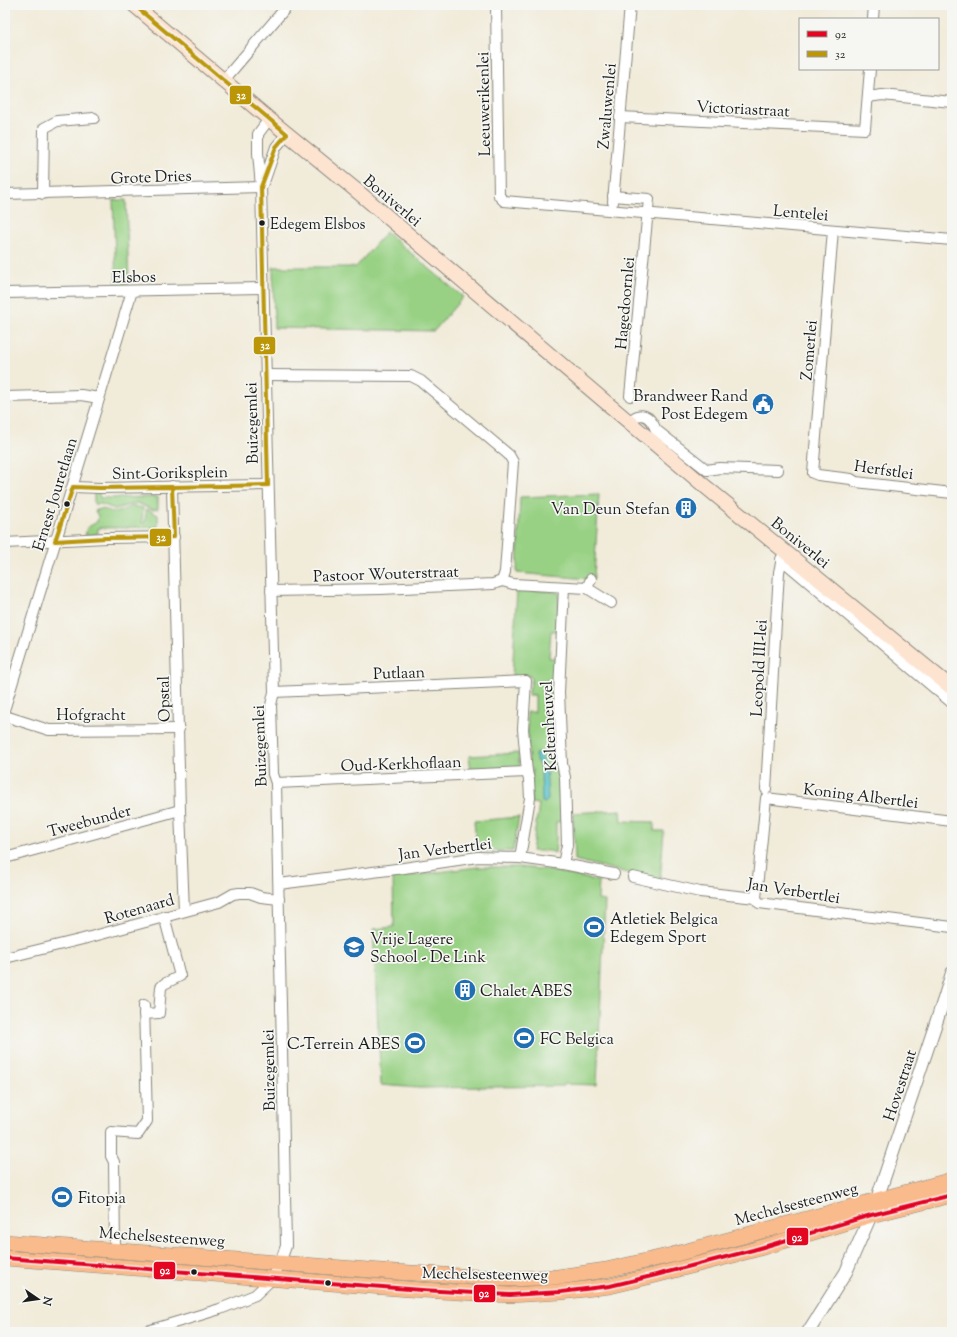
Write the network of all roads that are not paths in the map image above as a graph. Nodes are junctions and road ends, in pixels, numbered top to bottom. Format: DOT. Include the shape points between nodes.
graph roads {
  1 [pos="134,5"];
  2 [pos="288,5"];
  3 [pos="496,5"];
  4 [pos="630,5"];
  5 [pos="874,5"];
  6 [pos="873,18"];
  7 [pos="870,70"];
  8 [pos="224,80"];
  9 [pos="868,97"];
  10 [pos="952,102"];
  11 [pos="620,117"];
  12 [pos="94,118"];
  13 [pos="269,119"];
  14 [pos="287,134"];
  15 [pos="261,188"];
  16 [pos="5,194"];
  17 [pos="43,194"];
  18 [pos="613,196"];
  19 [pos="504,201"];
  20 [pos="612,210"];
  21 [pos="647,212"];
  22 [pos="833,230"];
  23 [pos="952,240"];
  24 [pos="263,288"];
  25 [pos="132,291"];
  26 [pos="5,294"];
  27 [pos="265,375"];
  28 [pos="630,396"];
  29 [pos="5,397"];
  30 [pos="99,398"];
  31 [pos="629,422"];
  32 [pos="707,470"];
  33 [pos="778,470"];
  34 [pos="813,473"];
  35 [pos="701,483"];
  36 [pos="268,485"];
  37 [pos="172,486"];
  38 [pos="72,487"];
  39 [pos="952,493"];
  40 [pos="174,537"];
  41 [pos="55,541"];
  42 [pos="5,543"];
  43 [pos="782,555"];
  44 [pos="502,581"];
  45 [pos="564,587"];
  46 [pos="270,592"];
  47 [pos="611,603"];
  48 [pos="526,681"];
  49 [pos="952,688"];
  50 [pos="274,692"];
  51 [pos="952,703"];
  52 [pos="5,707"];
  53 [pos="5,716"];
  54 [pos="179,729"];
  55 [pos="527,772"];
  56 [pos="276,783"];
  57 [pos="766,793"];
  58 [pos="180,810"];
  59 [pos="952,821"];
  60 [pos="5,858"];
  61 [pos="520,858"];
  62 [pos="563,864"];
  63 [pos="614,874"];
  64 [pos="633,878"];
  65 [pos="279,884"];
  66 [pos="756,898"];
  67 [pos="279,899"];
  68 [pos="184,911"];
  69 [pos="164,916"];
  70 [pos="952,926"];
  71 [pos="5,958"];
  72 [pos="952,973"];
  73 [pos="952,1180"];
  74 [pos="952,1195"];
  75 [pos="874,1207"];
  76 [pos="5,1242"];
  77 [pos="115,1250"];
  78 [pos="5,1258"];
  79 [pos="280,1264"];
  80 [pos="273,1278"];
  81 [pos="144,1332"];
  82 [pos="808,1332"];
  1 -- 8 [label="main road, Boniverlei"];
  2 -- 8 [label="street"];
  3 -- 19 [label="street, Leeuwerikenlei" via="499,196"];
  4 -- 11 [label="street, Zwaluwenlei"];
  5 -- 6 [label="street"];
  7 -- 9 [label="street"];
  8 -- 13 [label="main road, Boniverlei"];
  9 -- 10 [label="street" via="882,95"];
  9 -- 11 [label="street, Victoriastraat" via="866,130"];
  11 -- 18 [label="street, Zwaluwenlei"];
  12 -- 17 [label="street" via="57,120 44,128"];
  13 -- 14 [label="main road, Boniverlei"];
  13 -- 15 [label="street, Buizegemlei" via="258,134"];
  14 -- 15 [label="street, Buizegemlei" via="276,147"];
  14 -- 31 [label="main road, Boniverlei"];
  15 -- 17 [label="street, Grote Dries"];
  15 -- 24 [label="street, Buizegemlei"];
  16 -- 17 [label="street, Grote Dries"];
  18 -- 20 [label="street, Zwaluwenlei"];
  18 -- 21 [label="street" via="649,199"];
  19 -- 20 [label="street, Lentelei"];
  20 -- 21 [label="street, Lentelei"];
  21 -- 22 [label="street, Lentelei"];
  21 -- 28 [label="street, Hagedoornlei"];
  22 -- 23 [label="street, Lentelei"];
  22 -- 34 [label="street, Zomerlei"];
  24 -- 25 [label="street, Elsbos"];
  24 -- 27 [label="street, Buizegemlei"];
  25 -- 26 [label="street, Elsbos"];
  25 -- 30 [label="street, Ernest Jouretlaan"];
  27 -- 36 [label="street, Buizegemlei"];
  27 -- 44 [label="street" via="411,376 421,381 509,455 513,462 505,572"];
  29 -- 30 [label="street" via="81,395"];
  30 -- 38 [label="street, Ernest Jouretlaan"];
  31 -- 32 [label="street" via="636,415 646,417 656,430"];
  31 -- 35 [label="main road, Boniverlei"];
  32 -- 33 [label="street"];
  32 -- 35 [label="street"];
  34 -- 39 [label="street, Herfstlei" via="856,482"];
  35 -- 43 [label="main road, Boniverlei"];
  36 -- 37 [label="street, Sint-Goriksplein"];
  36 -- 46 [label="street, Buizegemlei"];
  37 -- 38 [label="street, Sint-Goriksplein"];
  37 -- 40 [label="street, Opstal"];
  38 -- 41 [label="street, Ernest Jouretlaan"];
  40 -- 41 [label="street"];
  40 -- 54 [label="street, Opstal"];
  41 -- 42 [label="street"];
  41 -- 52 [label="street, Ernest Jouretlaan"];
  43 -- 49 [label="main road, Boniverlei"];
  43 -- 51 [label="street, Boniverlei"];
  43 -- 57 [label="street, Leopold III-lei"];
  44 -- 45 [label="street"];
  44 -- 46 [label="street, Pastoor Wouterstraat" via="485,585"];
  45 -- 47 [label="street" via="589,583"];
  45 -- 62 [label="street, Keltenheuvel" via="560,692 567,846"];
  46 -- 50 [label="street, Buizegemlei"];
  48 -- 50 [label="street, Putlaan"];
  48 -- 55 [label="street, Keltenheuvel" via="523,729"];
  50 -- 56 [label="street, Buizegemlei" via="270,705 273,774"];
  53 -- 54 [label="street, Hofgracht" via="49,730"];
  54 -- 58 [label="street, Opstal"];
  55 -- 56 [label="street, Oud-Kerkhoflaan"];
  55 -- 61 [label="street, Keltenheuvel" via="530,798"];
  56 -- 65 [label="street, Buizegemlei"];
  57 -- 59 [label="street, Koning Albertlei"];
  57 -- 66 [label="street, Leopold III-lei"];
  58 -- 60 [label="street, Tweebunder"];
  58 -- 68 [label="street, Opstal"];
  61 -- 62 [label="street, Jan Verbertlei"];
  61 -- 65 [label="street, Jan Verbertlei" via="478,857"];
  62 -- 63 [label="street, Jan Verbertlei"];
  64 -- 66 [label="street, Jan Verbertlei" via="700,892"];
  65 -- 67 [label="street, Buizegemlei"];
  66 -- 70 [label="street, Jan Verbertlei" via="759,903"];
  67 -- 68 [label="street, Rotenaard" via="239,893 219,902"];
  67 -- 79 [label="street, Buizegemlei" via="286,1246"];
  68 -- 69 [label="street, Rotenaard"];
  69 -- 71 [label="street, Rotenaard"];
  69 -- 77 [label="street" via="180,976 161,987 159,1013 144,1010 147,1121 138,1134 111,1132"];
  72 -- 75 [label="street, Hovestraat"];
  73 -- 75 [label="main road, Mechelsesteenweg"];
  74 -- 75 [label="main road, Mechelsesteenweg"];
  75 -- 79 [label="main road, Mechelsesteenweg" via="846,1210 606,1270 558,1277 509,1279"];
  75 -- 80 [label="main road, Mechelsesteenweg" via="753,1250 656,1276 610,1286 561,1292 502,1294"];
  75 -- 82 [label="street, Hovestraat" via="846,1272"];
  76 -- 77 [label="main road, Mechelsesteenweg"];
  77 -- 79 [label="main road, Mechelsesteenweg"];
  78 -- 80 [label="main road, Mechelsesteenweg"];
  79 -- 80 [label="street, Buizegemlei"];
  80 -- 81 [label="street" via="255,1295 220,1309"];
}
